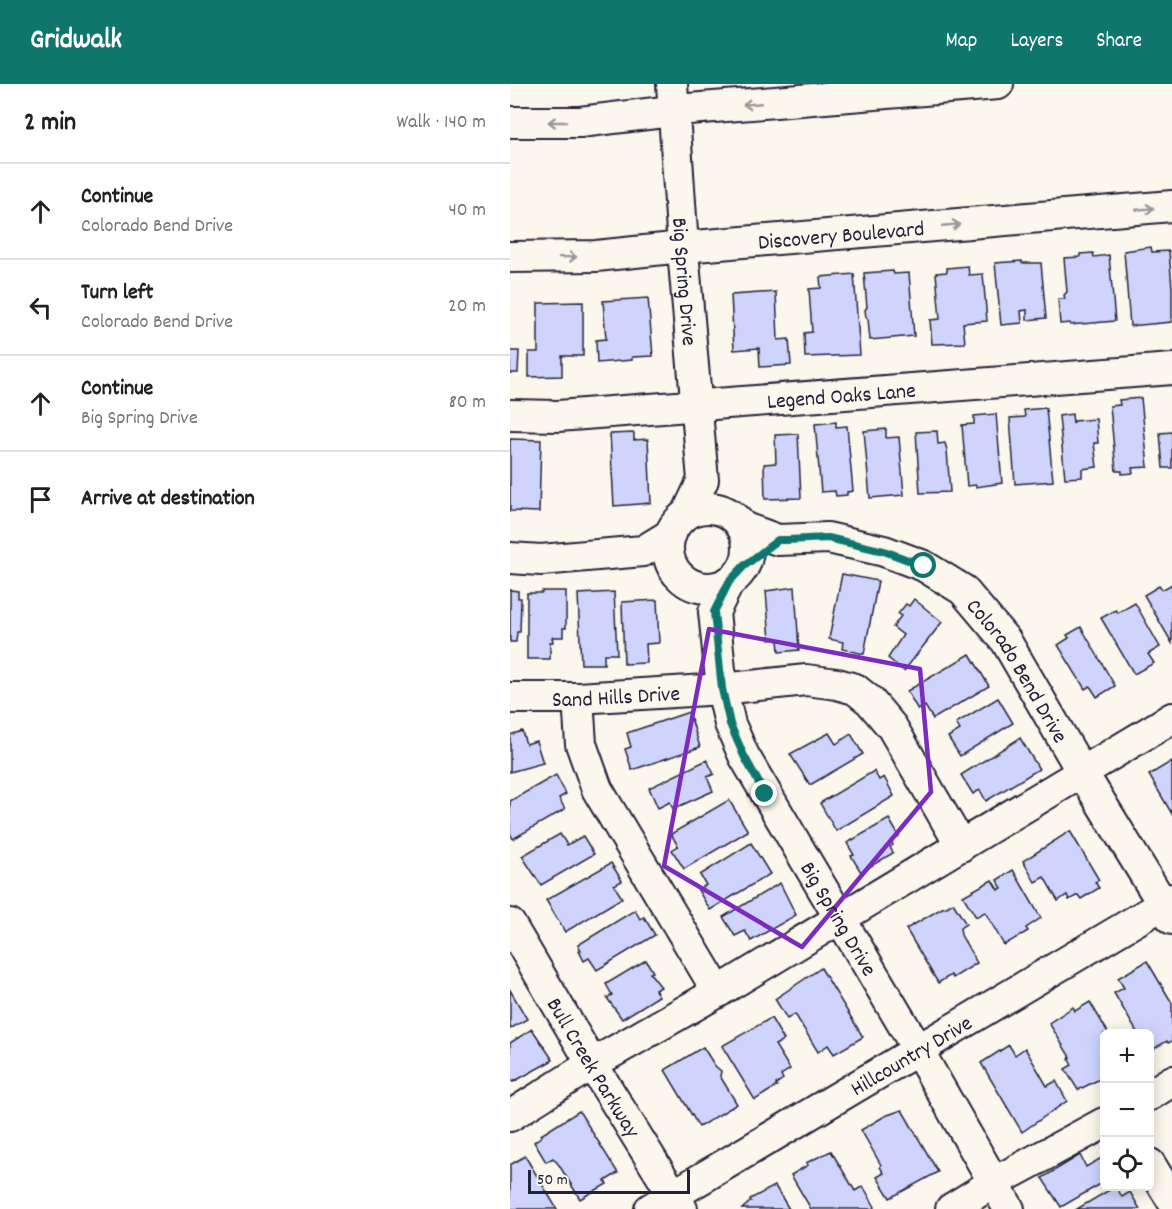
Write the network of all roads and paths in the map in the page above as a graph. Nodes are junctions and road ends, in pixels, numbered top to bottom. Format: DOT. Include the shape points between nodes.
graph roads {
  1 [pos="998,84"];
  2 [pos="672,97"];
  3 [pos="510,122"];
  4 [pos="1172,206"];
  5 [pos="683,247"];
  6 [pos="510,257"];
  7 [pos="1172,369"];
  8 [pos="697,405"];
  9 [pos="510,415"];
  10 [pos="703,480"];
  11 [pos="732,519"];
  12 [pos="679,524"];
  13 [pos="778,540"];
  14 [pos="643,551"];
  15 [pos="510,558"];
  16 [pos="736,574"];
  17 [pos="681,575"];
  18 [pos="714,612"];
  19 [pos="722,689"];
  20 [pos="510,698"];
  21 [pos="578,698"];
  22 [pos="1172,718"];
  23 [pos="1082,772"];
  24 [pos="961,846"];
  25 [pos="1169,907"];
  26 [pos="838,918"];
  27 [pos="510,924"];
  28 [pos="718,992"];
  29 [pos="918,1050"];
  30 [pos="592,1064"];
  31 [pos="1172,1081"];
  32 [pos="1154,1092"];
  33 [pos="510,1116"];
  34 [pos="1100,1125"];
  35 [pos="1154,1172"];
  36 [pos="993,1183"];
  37 [pos="1172,1200"];
  38 [pos="669,1205"];
  39 [pos="951,1209"];
  40 [pos="1009,1209"];
  1 -- 2 [label="street, one-way"];
  2 -- 3 [label="street, one-way" via="580,122"];
  2 -- 5 [label="street, Big Spring Drive"];
  5 -- 4 [label="street, Discovery Boulevard, one-way"];
  6 -- 5 [label="street, Discovery Boulevard, one-way" via="596,256"];
  5 -- 8 [label="street, Big Spring Drive"];
  7 -- 8 [label="street, Legend Oaks Lane"];
  8 -- 9 [label="street, Legend Oaks Lane" via="558,416"];
  8 -- 10 [label="street, Big Spring Drive"];
  10 -- 11 [label="street, Big Spring Drive"];
  10 -- 12 [label="street, Big Spring Drive"];
  11 -- 12 [label="street" via="704,508"];
  11 -- 13 [label="street, Colorado Bend Drive"];
  11 -- 16 [label="street" via="747,539 747,553"];
  12 -- 14 [label="street"];
  12 -- 17 [label="street" via="668,545 669,557"];
  13 -- 16 [label="street"];
  13 -- 23 [label="street, Colorado Bend Drive" via="828,538 884,551 924,566 963,590 1006,640"];
  14 -- 15 [label="street" via="541,560"];
  14 -- 17 [label="street"];
  16 -- 17 [label="street" via="709,588"];
  16 -- 18 [label="street"];
  17 -- 18 [label="street"];
  18 -- 19 [label="street, Big Spring Drive"];
  19 -- 21 [label="street, Sand Hills Drive"];
  19 -- 24 [label="street, Sand Hills Drive" via="806,680 855,689 870,700 892,727"];
  19 -- 26 [label="street, Big Spring Drive" via="730,724 744,756"];
  20 -- 21 [label="street, Sand Hills Drive"];
  21 -- 28 [label="street" via="581,744 597,789"];
  22 -- 23 [label="street"];
  23 -- 24 [label="street"];
  23 -- 25 [label="street, Colorado Bend Drive"];
  24 -- 26 [label="street"];
  25 -- 29 [label="street, Hillcountry Drive"];
  26 -- 28 [label="street"];
  26 -- 29 [label="street, Big Spring Drive"];
  27 -- 30 [label="street, Bull Creek Parkway"];
  28 -- 30 [label="street"];
  29 -- 36 [label="street, Big Spring Drive"];
  29 -- 38 [label="street, Hillcountry Drive"];
  30 -- 33 [label="street"];
  30 -- 38 [label="street, Bull Creek Parkway"];
  31 -- 32 [label="street"];
  34 -- 36 [label="street"];
  35 -- 37 [label="street"];
  36 -- 39 [label="street"];
  36 -- 40 [label="street, Big Spring Drive"];
}
